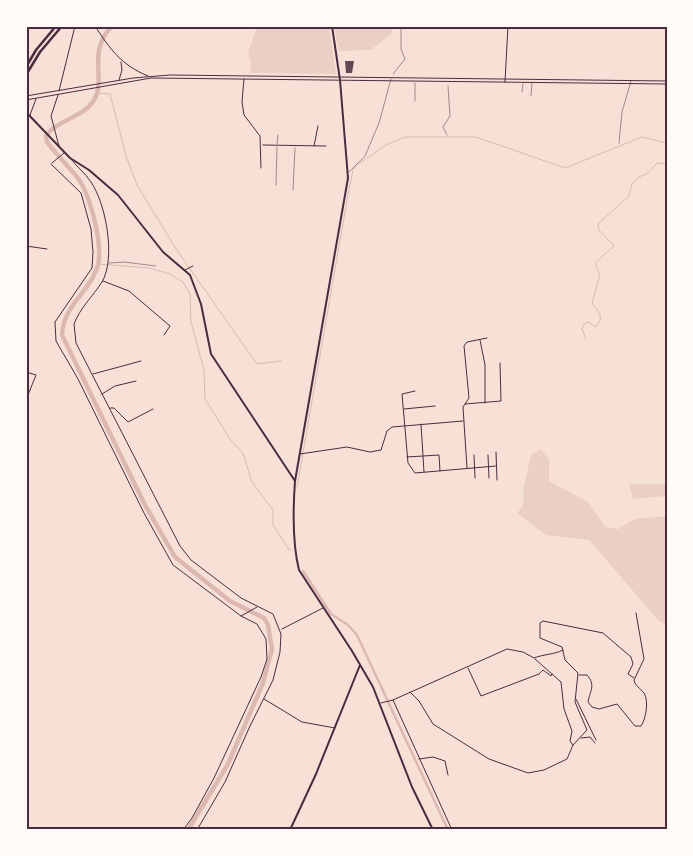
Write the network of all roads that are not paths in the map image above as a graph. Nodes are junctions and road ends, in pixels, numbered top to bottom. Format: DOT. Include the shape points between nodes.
graph roads {
  1 [pos="56,26"];
  2 [pos="62,26"];
  3 [pos="75,26"];
  4 [pos="95,26"];
  5 [pos="332,26"];
  6 [pos="508,26"];
  7 [pos="121,61"];
  8 [pos="26,67"];
  9 [pos="26,75"];
  10 [pos="148,76"];
  11 [pos="151,78"];
  12 [pos="245,78"];
  13 [pos="392,78"];
  14 [pos="340,79"];
  15 [pos="118,80"];
  16 [pos="390,81"];
  17 [pos="415,81"];
  18 [pos="505,81"];
  19 [pos="523,82"];
  20 [pos="532,82"];
  21 [pos="631,82"];
  22 [pos="667,83"];
  23 [pos="522,92"];
  24 [pos="26,96"];
  25 [pos="531,96"];
  26 [pos="37,98"];
  27 [pos="26,100"];
  28 [pos="415,101"];
  29 [pos="26,112"];
  30 [pos="30,116"];
  31 [pos="318,126"];
  32 [pos="278,135"];
  33 [pos="618,143"];
  34 [pos="262,145"];
  35 [pos="277,145"];
  36 [pos="58,146"];
  37 [pos="295,146"];
  38 [pos="314,146"];
  39 [pos="326,146"];
  40 [pos="64,154"];
  41 [pos="70,158"];
  42 [pos="260,168"];
  43 [pos="348,173"];
  44 [pos="276,185"];
  45 [pos="293,190"];
  46 [pos="26,246"];
  47 [pos="47,250"];
  48 [pos="108,263"];
  49 [pos="156,266"];
  50 [pos="192,266"];
  51 [pos="185,270"];
  52 [pos="103,280"];
  53 [pos="164,335"];
  54 [pos="487,338"];
  55 [pos="480,339"];
  56 [pos="141,361"];
  57 [pos="500,363"];
  58 [pos="26,372"];
  59 [pos="92,374"];
  60 [pos="136,381"];
  61 [pos="415,391"];
  62 [pos="102,394"];
  63 [pos="26,400"];
  64 [pos="486,402"];
  65 [pos="464,404"];
  66 [pos="435,406"];
  67 [pos="110,408"];
  68 [pos="153,409"];
  69 [pos="403,409"];
  70 [pos="463,421"];
  71 [pos="404,424"];
  72 [pos="421,424"];
  73 [pos="496,452"];
  74 [pos="300,454"];
  75 [pos="488,455"];
  76 [pos="423,456"];
  77 [pos="474,456"];
  78 [pos="407,457"];
  79 [pos="496,466"];
  80 [pos="488,467"];
  81 [pos="474,468"];
  82 [pos="467,469"];
  83 [pos="440,471"];
  84 [pos="424,473"];
  85 [pos="475,478"];
  86 [pos="489,478"];
  87 [pos="497,480"];
  88 [pos="295,481"];
  89 [pos="257,607"];
  90 [pos="323,608"];
  91 [pos="636,613"];
  92 [pos="242,616"];
  93 [pos="280,629"];
  94 [pos="564,650"];
  95 [pos="534,658"];
  96 [pos="360,665"];
  97 [pos="468,666"];
  98 [pos="552,674"];
  99 [pos="578,675"];
  100 [pos="634,678"];
  101 [pos="410,692"];
  102 [pos="575,696"];
  103 [pos="264,698"];
  104 [pos="393,700"];
  105 [pos="380,703"];
  106 [pos="336,728"];
  107 [pos="580,738"];
  108 [pos="596,740"];
  109 [pos="595,743"];
  110 [pos="573,745"];
  111 [pos="419,759"];
  112 [pos="448,776"];
  113 [pos="183,830"];
  114 [pos="197,830"];
  115 [pos="290,830"];
  116 [pos="433,830"];
  117 [pos="452,830"];
  1 -- 8 [label="main road"];
  2 -- 9 [label="main road"];
  3 -- 36 [label="street" via="52,121"];
  4 -- 7 [label="street"];
  5 -- 14 [label="street"];
  6 -- 18 [label="street"];
  7 -- 10 [label="street"];
  7 -- 15 [label="street"];
  10 -- 11 [label="street"];
  10 -- 12 [label="street"];
  10 -- 15 [label="street"];
  11 -- 12 [label="street"];
  11 -- 26 [label="street"];
  12 -- 14 [label="street"];
  12 -- 34 [label="street" via="244,115 258,132"];
  13 -- 14 [label="street"];
  13 -- 16 [label="lane"];
  13 -- 18 [label="street"];
  14 -- 16 [label="street"];
  14 -- 43 [label="street"];
  15 -- 24 [label="street"];
  16 -- 17 [label="street"];
  16 -- 43 [label="lane" via="379,124 365,156"];
  17 -- 18 [label="street"];
  17 -- 28 [label="lane"];
  18 -- 19 [label="street"];
  18 -- 21 [label="street"];
  19 -- 20 [label="street"];
  19 -- 23 [label="lane"];
  20 -- 21 [label="street"];
  20 -- 25 [label="lane"];
  21 -- 22 [label="street"];
  21 -- 33 [label="lane" via="622,112"];
  26 -- 27 [label="street"];
  26 -- 30 [label="street" via="30,109"];
  29 -- 30 [label="street"];
  30 -- 36 [label="street"];
  31 -- 38 [label="street"];
  32 -- 35 [label="lane"];
  34 -- 35 [label="street"];
  34 -- 42 [label="street"];
  35 -- 37 [label="street"];
  35 -- 44 [label="lane"];
  36 -- 40 [label="street"];
  37 -- 38 [label="street"];
  37 -- 45 [label="lane"];
  38 -- 39 [label="street"];
  40 -- 41 [label="street"];
  40 -- 92 [label="street" via="52,163 81,193 91,229 93,252 92,268 55,322 56,341 169,558 180,572"];
  41 -- 48 [label="street" via="92,183 100,200"];
  41 -- 51 [label="street" via="118,195 163,252"];
  43 -- 74 [label="street"];
  46 -- 47 [label="street"];
  48 -- 49 [label="lane"];
  48 -- 52 [label="street"];
  50 -- 51 [label="street"];
  51 -- 88 [label="street" via="197,291 210,354"];
  52 -- 53 [label="street" via="129,291 164,321 170,327"];
  52 -- 59 [label="street" via="79,313 74,327 74,339"];
  54 -- 55 [label="street"];
  55 -- 64 [label="street" via="485,365"];
  55 -- 65 [label="street" via="464,344 469,398"];
  56 -- 59 [label="street"];
  57 -- 64 [label="street" via="501,402"];
  58 -- 63 [label="street" via="36,375"];
  59 -- 62 [label="street"];
  60 -- 62 [label="street" via="115,386"];
  61 -- 69 [label="street" via="402,394"];
  62 -- 67 [label="street"];
  64 -- 65 [label="street"];
  65 -- 70 [label="street"];
  66 -- 69 [label="street"];
  67 -- 68 [label="street" via="128,422"];
  67 -- 89 [label="street" via="180,546 191,560"];
  69 -- 71 [label="street"];
  70 -- 72 [label="street"];
  70 -- 82 [label="street"];
  71 -- 72 [label="street"];
  71 -- 74 [label="street" via="390,428 378,452 347,447"];
  71 -- 78 [label="street"];
  72 -- 76 [label="street"];
  73 -- 79 [label="street"];
  74 -- 88 [label="street"];
  75 -- 80 [label="street"];
  76 -- 78 [label="street"];
  76 -- 83 [label="street" via="439,454"];
  76 -- 84 [label="street"];
  77 -- 81 [label="street"];
  78 -- 84 [label="street" via="415,473"];
  79 -- 80 [label="street"];
  79 -- 87 [label="street"];
  80 -- 81 [label="street"];
  80 -- 86 [label="street"];
  81 -- 82 [label="street"];
  81 -- 85 [label="street"];
  82 -- 83 [label="street"];
  83 -- 84 [label="street"];
  88 -- 90 [label="street" via="296,560"];
  89 -- 92 [label="street"];
  89 -- 93 [label="street" via="273,614"];
  90 -- 93 [label="street"];
  90 -- 96 [label="street"];
  91 -- 100 [label="street" via="644,659"];
  92 -- 113 [label="street" via="257,624 265,635 268,655 264,670 221,765"];
  93 -- 103 [label="street" via="282,639 277,666"];
  94 -- 95 [label="street"];
  94 -- 99 [label="street" via="565,660"];
  94 -- 100 [label="street" via="540,638 541,622 604,633 631,657 633,664 628,674"];
  95 -- 97 [label="street" via="507,649"];
  95 -- 98 [label="street"];
  96 -- 105 [label="street"];
  96 -- 106 [label="street"];
  97 -- 98 [label="street" via="481,696 543,670"];
  97 -- 101 [label="street"];
  98 -- 110 [label="street" via="561,682"];
  99 -- 100 [label="street" via="587,675 591,679 592,691 588,702 592,707 599,709 617,704 638,727 644,721 646,702"];
  99 -- 102 [label="street"];
  101 -- 104 [label="street"];
  101 -- 110 [label="street" via="435,725 486,757 522,772 544,770 567,759"];
  102 -- 107 [label="street" via="587,727 586,734"];
  102 -- 108 [label="street"];
  103 -- 106 [label="street" via="302,722"];
  103 -- 114 [label="street" via="225,782"];
  104 -- 105 [label="street"];
  104 -- 111 [label="street"];
  105 -- 116 [label="street"];
  106 -- 115 [label="street"];
  107 -- 109 [label="street" via="590,738"];
  107 -- 110 [label="street"];
  111 -- 112 [label="street" via="433,758 445,762"];
  111 -- 117 [label="street"];
}
